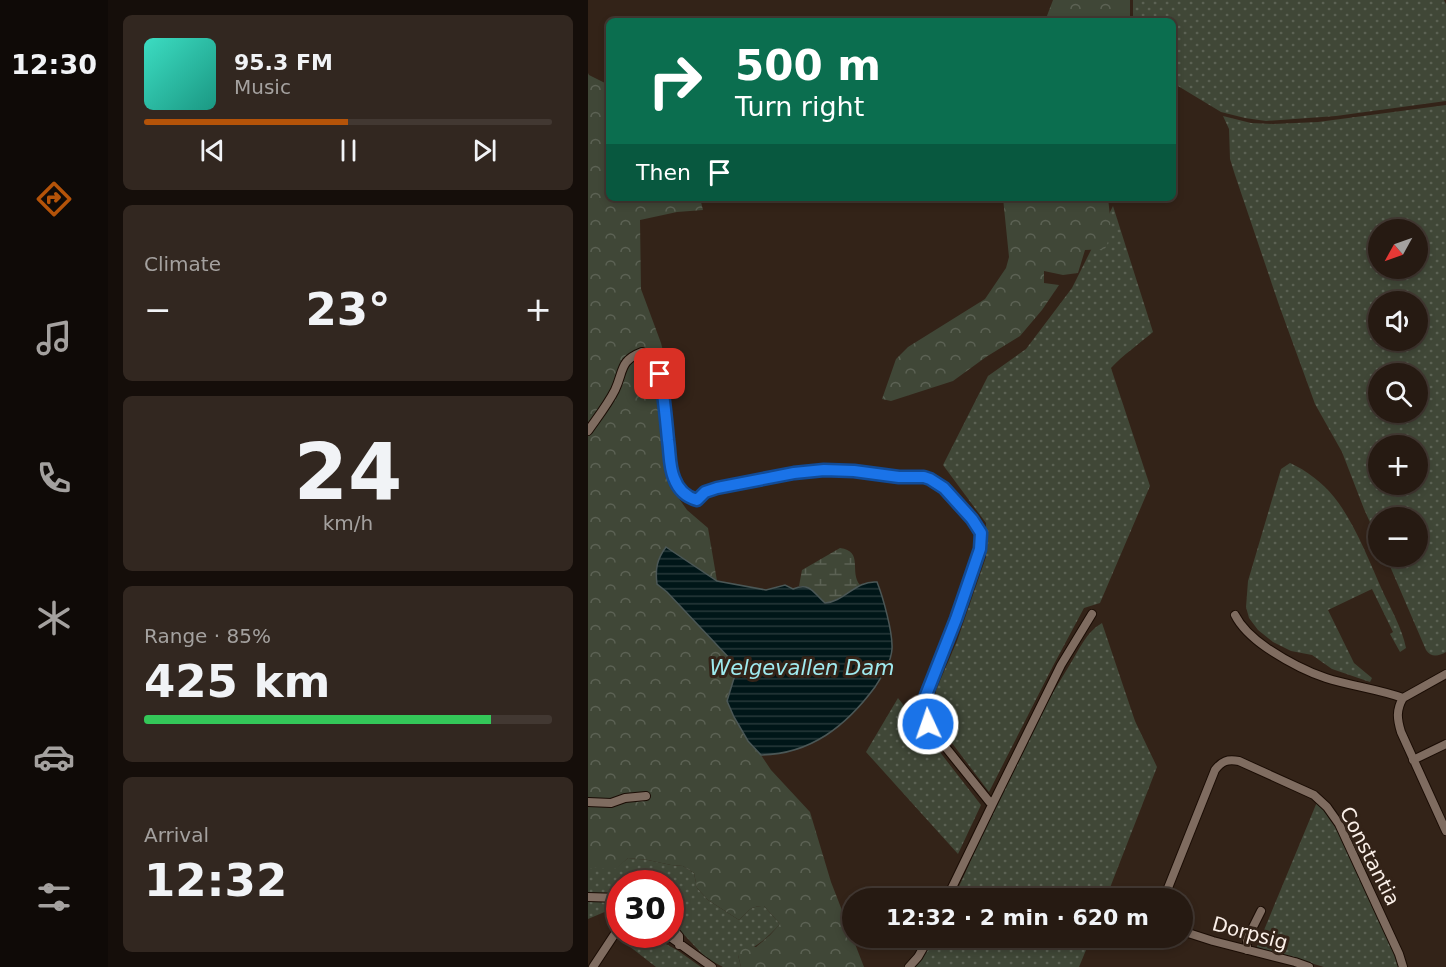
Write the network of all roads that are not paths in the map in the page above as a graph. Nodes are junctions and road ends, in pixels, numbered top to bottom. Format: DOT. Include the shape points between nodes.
graph roads {
  1 [pos="588,431"];
  2 [pos="1092,614"];
  3 [pos="1235,615"];
  4 [pos="1446,674"];
  5 [pos="1403,698"];
  6 [pos="1446,744"];
  7 [pos="1413,759"];
  8 [pos="646,796"];
  9 [pos="588,802"];
  10 [pos="992,805"];
  11 [pos="1446,831"];
  12 [pos="952,888"];
  13 [pos="1168,888"];
  14 [pos="588,897"];
  15 [pos="606,898"];
  16 [pos="1261,911"];
  17 [pos="1193,934"];
  18 [pos="606,947"];
  19 [pos="684,948"];
  20 [pos="923,948"];
  21 [pos="1247,950"];
  22 [pos="593,967"];
  23 [pos="712,967"];
  24 [pos="909,967"];
  25 [pos="1309,967"];
  26 [pos="1403,967"];
  1 -- 10 [label="street" via="615,390 621,370 629,359 642,352 655,361 660,374 671,469 674,480 690,498 697,500 717,488 824,470 924,477 944,488 972,519 981,533 981,541 926,695 924,713 935,734"];
  2 -- 10 [label="street" via="1061,665"];
  3 -- 5 [label="street" via="1258,641 1296,665 1323,677"];
  4 -- 5 [label="street"];
  5 -- 7 [label="street" via="1398,718"];
  6 -- 7 [label="street"];
  7 -- 11 [label="street"];
  8 -- 9 [label="street" via="611,803"];
  10 -- 12 [label="street"];
  13 -- 26 [label="street, Constantia" via="1215,770 1228,760 1239,761 1307,790 1328,807"];
  14 -- 15 [label="street"];
  16 -- 21 [label="street" via="1247,939"];
  17 -- 21 [label="street, Dorpsig"];
  18 -- 22 [label="street"];
  19 -- 23 [label="street"];
  20 -- 24 [label="street"];
  21 -- 25 [label="street, Dorpsig"];
}
